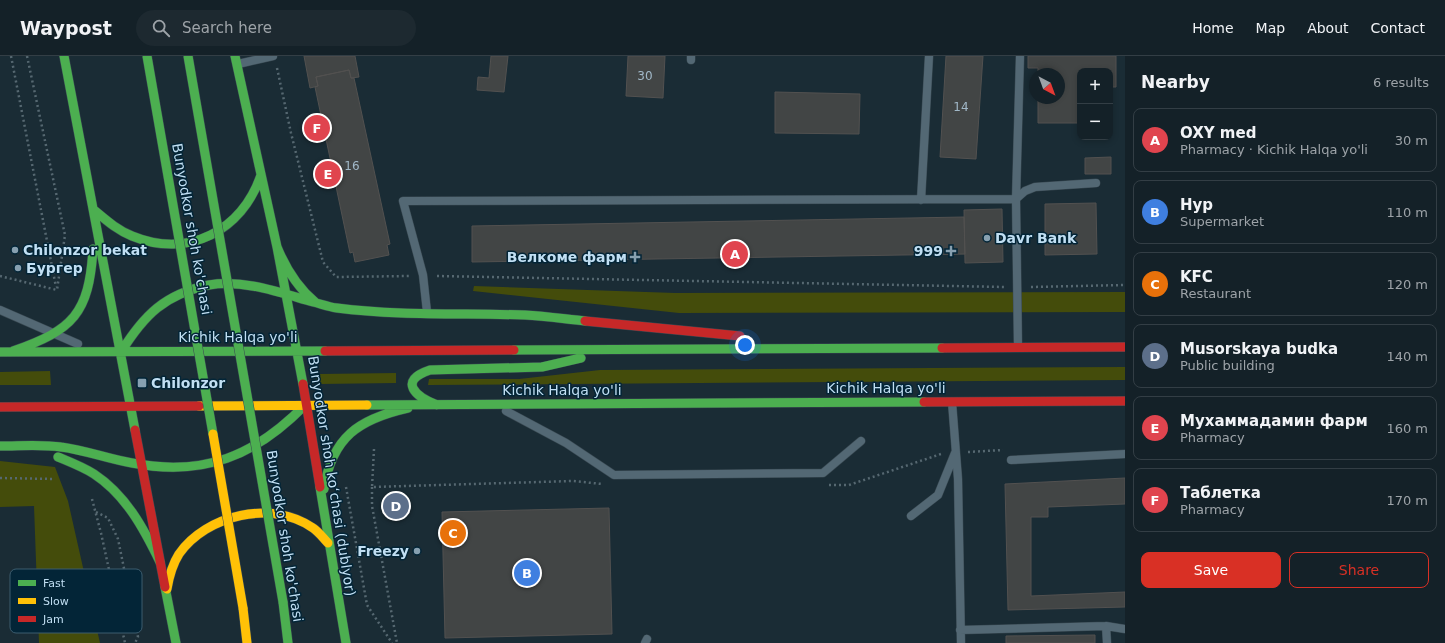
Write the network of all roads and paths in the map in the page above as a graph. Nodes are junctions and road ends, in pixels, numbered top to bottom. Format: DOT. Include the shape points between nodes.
graph roads {
  1 [pos="11,56"];
  2 [pos="27,56"];
  3 [pos="64,56"];
  4 [pos="147,56"];
  5 [pos="188,56"];
  6 [pos="928,56"];
  7 [pos="1020,56"];
  8 [pos="236,60"];
  9 [pos="275,60"];
  10 [pos="261,175"];
  11 [pos="1096,183"];
  12 [pos="1016,199"];
  13 [pos="921,200"];
  14 [pos="94,210"];
  15 [pos="277,247"];
  16 [pos="423,275"];
  17 [pos="0,276"];
  18 [pos="1125,285"];
  19 [pos="1017,287"];
  20 [pos="57,290"];
  21 [pos="286,295"];
  22 [pos="315,302"];
  23 [pos="0,310"];
  24 [pos="427,313"];
  25 [pos="54,334"];
  26 [pos="750,337"];
  27 [pos="781,340"];
  28 [pos="1018,347"];
  29 [pos="1125,347"];
  30 [pos="876,348"];
  31 [pos="613,349"];
  32 [pos="296,351"];
  33 [pos="4,352"];
  34 [pos="97,352"];
  35 [pos="121,352"];
  36 [pos="1125,401"];
  37 [pos="952,402"];
  38 [pos="493,404"];
  39 [pos="305,405"];
  40 [pos="437,405"];
  41 [pos="0,406"];
  42 [pos="131,406"];
  43 [pos="861,441"];
  44 [pos="0,446"];
  45 [pos="22,446"];
  46 [pos="955,452"];
  47 [pos="1125,454"];
  48 [pos="1011,460"];
  49 [pos="142,466"];
  50 [pos="0,478"];
  51 [pos="55,479"];
  52 [pos="346,486"];
  53 [pos="372,487"];
  54 [pos="91,494"];
  55 [pos="96,512"];
  56 [pos="911,516"];
  57 [pos="325,524"];
  58 [pos="328,543"];
  59 [pos="160,562"];
  60 [pos="109,569"];
  61 [pos="124,569"];
  62 [pos="166,594"];
  63 [pos="1106,626"];
  64 [pos="1125,629"];
  65 [pos="960,630"];
  66 [pos="123,633"];
  67 [pos="137,633"];
  68 [pos="125,643"];
  69 [pos="135,643"];
  70 [pos="176,643"];
  71 [pos="247,643"];
  72 [pos="288,643"];
  73 [pos="346,643"];
  74 [pos="392,643"];
  75 [pos="397,643"];
  76 [pos="961,643"];
  77 [pos="1107,643"];
  1 -- 20 [label="path"];
  2 -- 20 [label="path" via="65,234"];
  3 -- 14 [label="main road"];
  4 -- 71 [label="main road, Bunyodkor shoh ko'chasi, bridge"];
  5 -- 72 [label="main road, Bunyodkor shoh ko'chasi, bridge"];
  6 -- 13 [label="lane"];
  7 -- 12 [label="lane"];
  8 -- 9 [label="lane"];
  8 -- 10 [label="main road, Bunyodkor shoh koʻchasi (dublyor)"];
  9 -- 16 [label="path" via="323,262 336,277"];
  10 -- 14 [label="main road" via="250,201 232,221 213,234 188,244 161,244 135,238 112,227"];
  10 -- 15 [label="main road, Bunyodkor shoh koʻchasi (dublyor)"];
  11 -- 12 [label="lane" via="1035,187"];
  12 -- 13 [label="lane"];
  12 -- 19 [label="lane"];
  13 -- 16 [label="lane" via="403,201"];
  14 -- 25 [label="main road" via="93,257 88,293 71,322"];
  14 -- 35 [label="main road"];
  15 -- 21 [label="main road, Bunyodkor shoh koʻchasi (dublyor)"];
  15 -- 22 [label="main road" via="292,278 301,291"];
  16 -- 19 [label="path"];
  16 -- 24 [label="lane"];
  17 -- 20 [label="path"];
  18 -- 19 [label="path"];
  19 -- 28 [label="lane"];
  21 -- 22 [label="main road"];
  21 -- 32 [label="main road, Bunyodkor shoh koʻchasi (dublyor)"];
  21 -- 35 [label="main road" via="232,283 196,288 167,300 148,313 133,330"];
  22 -- 24 [label="main road" via="334,308"];
  23 -- 25 [label="lane"];
  24 -- 26 [label="main road" via="527,315"];
  25 -- 33 [label="main road"];
  25 -- 34 [label="lane"];
  27 -- 30 [label="main road"];
  28 -- 29 [label="main road, Kichik Halqa yo'li"];
  28 -- 30 [label="main road, Kichik Halqa yo'li"];
  30 -- 31 [label="main road, Kichik Halqa yo'li"];
  31 -- 32 [label="main road, Kichik Halqa yo'li"];
  31 -- 40 [label="main road" via="542,367 421,372 415,378 414,391"];
  32 -- 35 [label="main road, Kichik Halqa yo'li"];
  32 -- 39 [label="main road, Bunyodkor shoh koʻchasi (dublyor)"];
  33 -- 34 [label="main road, Kichik Halqa yo'li"];
  34 -- 35 [label="main road, Kichik Halqa yo'li"];
  35 -- 42 [label="main road"];
  36 -- 37 [label="main road, Kichik Halqa yo'li"];
  37 -- 38 [label="main road, Kichik Halqa yo'li"];
  37 -- 46 [label="lane"];
  38 -- 40 [label="main road, Kichik Halqa yo'li"];
  38 -- 43 [label="lane" via="566,443 614,475 823,473"];
  39 -- 40 [label="main road, Kichik Halqa yo'li"];
  39 -- 42 [label="main road, Kichik Halqa yo'li"];
  39 -- 49 [label="main road" via="269,438 236,455 183,467"];
  39 -- 57 [label="main road, Bunyodkor shoh koʻchasi (dublyor)"];
  40 -- 57 [label="main road" via="402,409 379,416 342,440 332,455 326,473"];
  41 -- 42 [label="main road, Kichik Halqa yo'li"];
  42 -- 49 [label="main road"];
  44 -- 45 [label="main road"];
  45 -- 49 [label="main road" via="60,447"];
  45 -- 59 [label="main road" via="66,460 104,480 120,496 134,516"];
  46 -- 56 [label="lane" via="938,495"];
  46 -- 65 [label="lane" via="958,479"];
  47 -- 48 [label="lane"];
  49 -- 59 [label="main road"];
  50 -- 51 [label="path"];
  52 -- 74 [label="path" via="367,605"];
  53 -- 75 [label="path" via="372,506"];
  54 -- 55 [label="path"];
  55 -- 60 [label="path"];
  55 -- 61 [label="path" via="108,518 118,539"];
  57 -- 58 [label="main road, Bunyodkor shoh koʻchasi (dublyor)"];
  58 -- 62 [label="main road" via="309,525 285,516 257,514 230,518 206,528 187,544 172,567"];
  58 -- 73 [label="main road, Bunyodkor shoh koʻchasi (dublyor)"];
  59 -- 62 [label="main road"];
  62 -- 70 [label="main road"];
  63 -- 64 [label="lane"];
  63 -- 65 [label="lane"];
  63 -- 77 [label="lane"];
  65 -- 76 [label="lane"];
  66 -- 68 [label="path"];
  67 -- 69 [label="path"];
}
